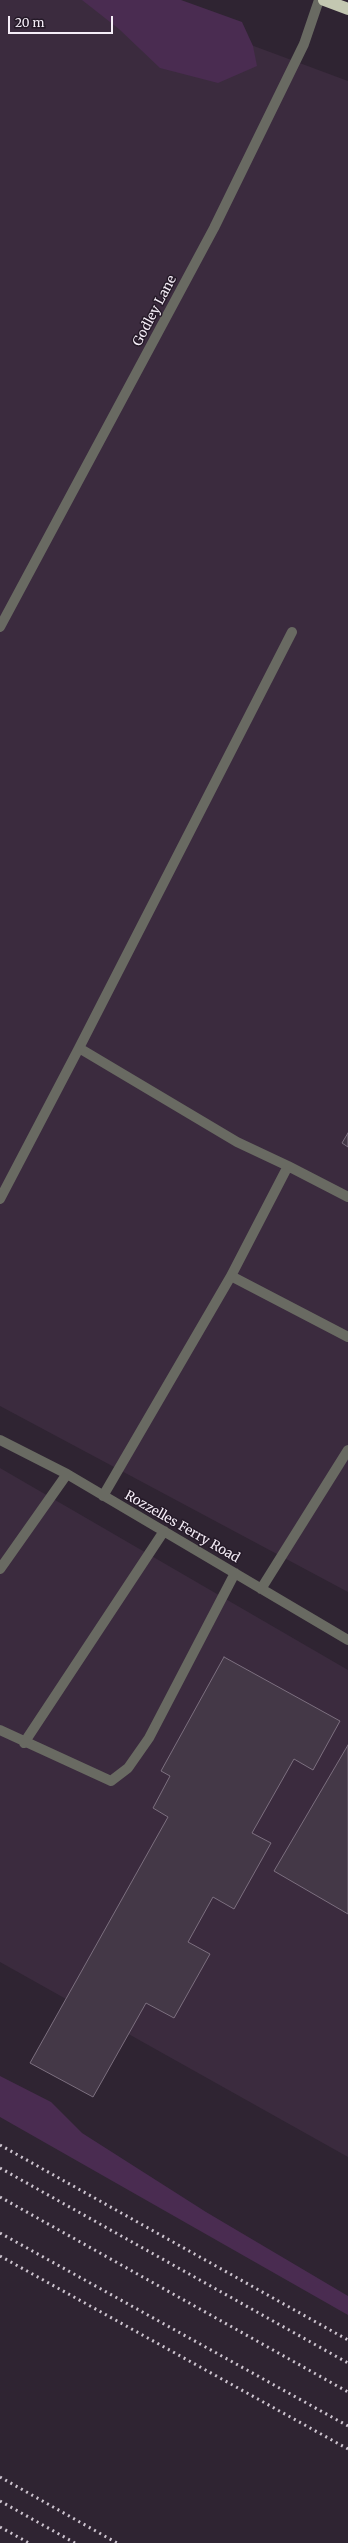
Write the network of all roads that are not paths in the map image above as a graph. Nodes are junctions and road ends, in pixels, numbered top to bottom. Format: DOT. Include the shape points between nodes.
graph roads {
  1 [pos="319,0"];
  2 [pos="324,0"];
  3 [pos="348,9"];
  4 [pos="0,627"];
  5 [pos="292,632"];
  6 [pos="80,1048"];
  7 [pos="288,1166"];
  8 [pos="348,1198"];
  9 [pos="0,1200"];
  10 [pos="231,1276"];
  11 [pos="348,1337"];
  12 [pos="0,1440"];
  13 [pos="348,1450"];
  14 [pos="67,1474"];
  15 [pos="103,1496"];
  16 [pos="164,1530"];
  17 [pos="0,1569"];
  18 [pos="235,1573"];
  19 [pos="261,1589"];
  20 [pos="348,1640"];
  21 [pos="0,1730"];
  22 [pos="24,1743"];
  1 -- 4 [label="street, Godley Lane" via="304,44 214,228"];
  2 -- 3 [label="highway"];
  5 -- 6 [label="street"];
  6 -- 7 [label="street" via="237,1142"];
  6 -- 9 [label="street"];
  7 -- 8 [label="street"];
  7 -- 10 [label="street"];
  10 -- 11 [label="street"];
  10 -- 15 [label="street"];
  12 -- 14 [label="street, Rozzelles Ferry Road"];
  13 -- 19 [label="street"];
  14 -- 15 [label="street, Rozzelles Ferry Road"];
  14 -- 17 [label="street"];
  15 -- 16 [label="street, Rozzelles Ferry Road"];
  16 -- 18 [label="street, Rozzelles Ferry Road"];
  16 -- 22 [label="street"];
  18 -- 19 [label="street, Rozzelles Ferry Road"];
  18 -- 22 [label="street" via="150,1738 128,1768 110,1781"];
  19 -- 20 [label="street, Rozzelles Ferry Road"];
  21 -- 22 [label="street"];
}
